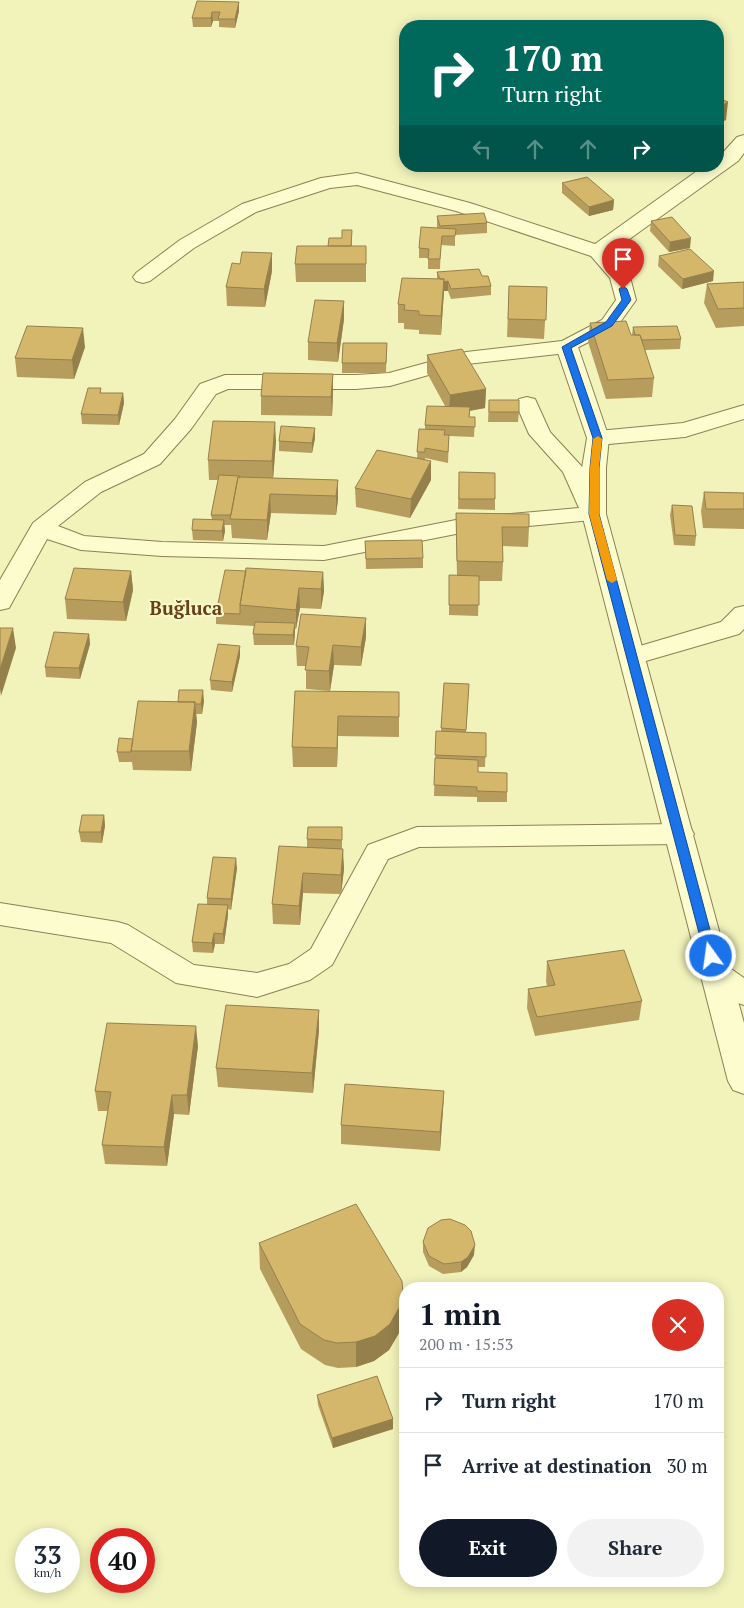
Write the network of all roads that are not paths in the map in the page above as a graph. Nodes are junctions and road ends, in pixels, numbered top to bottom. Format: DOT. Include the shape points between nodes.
graph roads {
  1 [pos="744,141"];
  2 [pos="724,162"];
  3 [pos="709,172"];
  4 [pos="598,252"];
  5 [pos="143,277"];
  6 [pos="567,347"];
  7 [pos="527,404"];
  8 [pos="744,412"];
  9 [pos="598,438"];
  10 [pos="594,514"];
  11 [pos="41,528"];
  12 [pos="0,602"];
  13 [pos="744,614"];
  14 [pos="632,658"];
  15 [pos="680,834"];
  16 [pos="0,914"];
  17 [pos="716,974"];
  18 [pos="744,993"];
  19 [pos="744,1082"];
  1 -- 2 [label="street"];
  3 -- 4 [label="street"];
  4 -- 5 [label="street" via="462,207 357,179 328,182 249,208 187,244"];
  4 -- 6 [label="street" via="620,277 626,300 609,324"];
  6 -- 9 [label="street"];
  6 -- 11 [label="street" via="466,358 390,379 225,382 208,389 152,459 93,487"];
  7 -- 10 [label="street" via="540,434 573,470"];
  8 -- 9 [label="street" via="685,430"];
  9 -- 10 [label="street"];
  10 -- 11 [label="street" via="466,525 324,554 80,543"];
  10 -- 14 [label="street"];
  11 -- 12 [label="street"];
  13 -- 14 [label="street" via="730,628"];
  14 -- 15 [label="street"];
  15 -- 16 [label="street" via="417,837 378,852 322,957 299,972 257,985 187,975 118,932"];
  15 -- 17 [label="street"];
  17 -- 18 [label="street"];
  17 -- 19 [label="street"];
}
